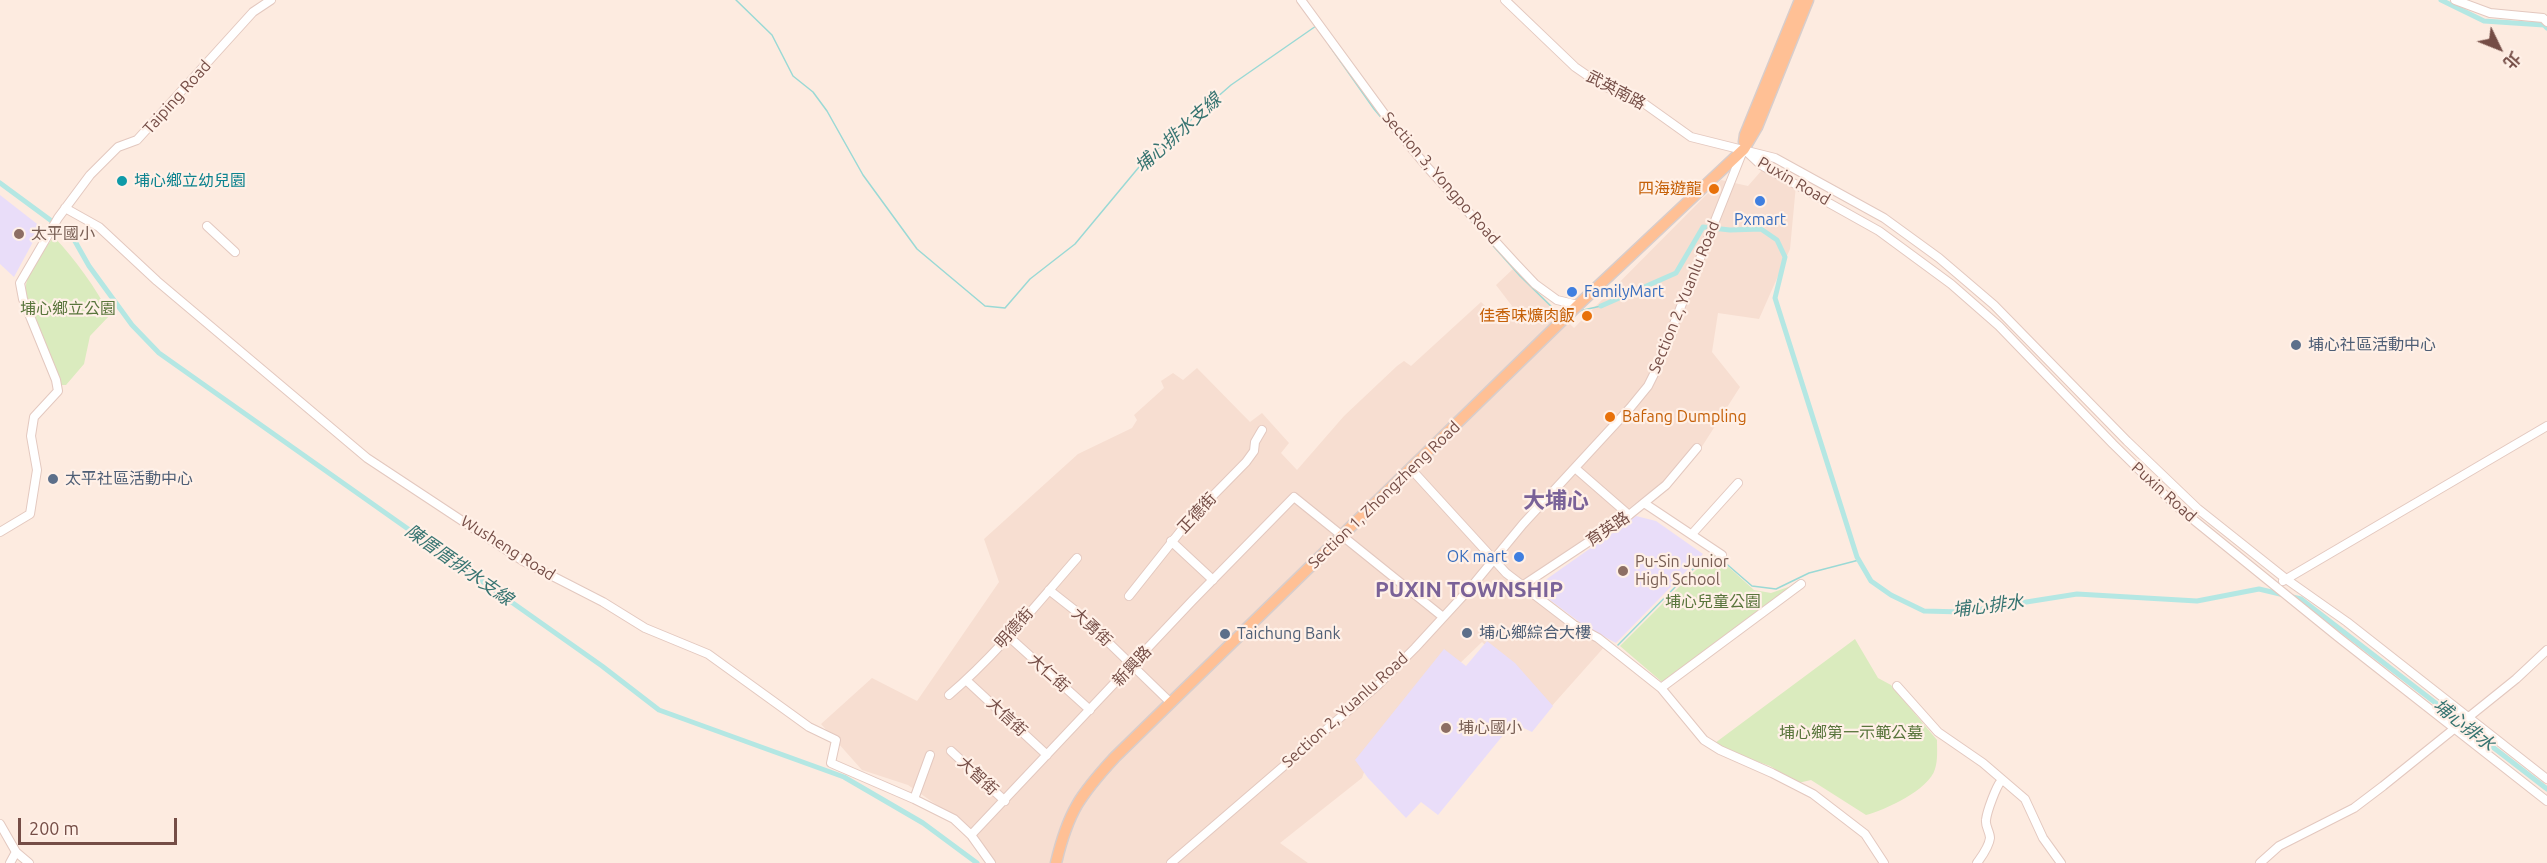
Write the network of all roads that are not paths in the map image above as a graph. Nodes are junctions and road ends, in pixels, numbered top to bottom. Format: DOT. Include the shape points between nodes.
graph roads {
  1 [pos="271,0"];
  2 [pos="1301,0"];
  3 [pos="1505,0"];
  4 [pos="1800,0"];
  5 [pos="1808,0"];
  6 [pos="2456,0"];
  7 [pos="2547,22"];
  8 [pos="1744,149"];
  9 [pos="65,208"];
  10 [pos="207,226"];
  11 [pos="236,252"];
  12 [pos="1578,305"];
  13 [pos="2547,426"];
  14 [pos="1262,430"];
  15 [pos="1697,448"];
  16 [pos="1575,468"];
  17 [pos="1411,469"];
  18 [pos="1738,483"];
  19 [pos="1644,503"];
  20 [pos="1629,515"];
  21 [pos="0,532"];
  22 [pos="1692,534"];
  23 [pos="1341,537"];
  24 [pos="1172,541"];
  25 [pos="1722,555"];
  26 [pos="1077,558"];
  27 [pos="1493,559"];
  28 [pos="2286,579"];
  29 [pos="1213,580"];
  30 [pos="1800,584"];
  31 [pos="2277,585"];
  32 [pos="1522,586"];
  33 [pos="1049,590"];
  34 [pos="1129,596"];
  35 [pos="1443,617"];
  36 [pos="1008,636"];
  37 [pos="2547,650"];
  38 [pos="1132,665"];
  39 [pos="966,680"];
  40 [pos="1898,686"];
  41 [pos="1661,688"];
  42 [pos="949,695"];
  43 [pos="1171,703"];
  44 [pos="1090,711"];
  45 [pos="2468,717"];
  46 [pos="2454,728"];
  47 [pos="951,751"];
  48 [pos="930,755"];
  49 [pos="1047,755"];
  50 [pos="2547,779"];
  51 [pos="2001,781"];
  52 [pos="914,799"];
  53 [pos="1005,801"];
  54 [pos="2547,801"];
  55 [pos="0,824"];
  56 [pos="971,835"];
  57 [pos="16,852"];
  58 [pos="10,863"];
  59 [pos="29,863"];
  60 [pos="991,863"];
  61 [pos="1056,863"];
  62 [pos="1171,863"];
  63 [pos="1884,863"];
  64 [pos="1977,863"];
  65 [pos="2061,863"];
  66 [pos="2260,863"];
  1 -- 9 [label="street, Taiping Road" via="253,12 137,140 118,147 90,175"];
  2 -- 12 [label="street, Section 3, Yongpo Road" via="1394,127 1516,264 1557,300"];
  3 -- 8 [label="street, 武英南路" via="1575,67 1600,85 1642,102 1692,137"];
  4 -- 8 [label="main road" via="1745,135"];
  5 -- 8 [label="main road"];
  6 -- 7 [label="street" via="2490,12 2543,18"];
  8 -- 12 [label="main road, Section 1, Zhongzheng Road"];
  8 -- 16 [label="street, Section 2, Yuanlu Road" via="1648,386"];
  8 -- 28 [label="street, Puxin Road" via="1775,158 1884,218 1948,265 2026,336 2198,509"];
  8 -- 31 [label="street, Puxin Road" via="1761,165 1879,231 1951,284 2008,334 2174,504"];
  9 -- 21 [label="street, Taiping Road" via="20,283 58,391 34,417 31,436 37,470 30,514"];
  9 -- 52 [label="street, Wusheng Road" via="99,227 157,281 367,458 523,561 645,628 708,654 809,727 836,740 831,763"];
  10 -- 11 [label="street"];
  12 -- 17 [label="main road, Section 1, Zhongzheng Road"];
  13 -- 28 [label="street"];
  14 -- 24 [label="street, 正德街" via="1246,462"];
  15 -- 19 [label="street" via="1666,485"];
  16 -- 20 [label="street"];
  16 -- 27 [label="street, Section 2, Yuanlu Road"];
  17 -- 23 [label="main road, Section 1, Zhongzheng Road"];
  17 -- 27 [label="street"];
  18 -- 22 [label="street"];
  19 -- 20 [label="street, 育英路"];
  19 -- 22 [label="street, 育英路"];
  20 -- 32 [label="street, 育英路"];
  22 -- 25 [label="street, 育英路"];
  23 -- 29 [label="street, 新興路" via="1294,497"];
  23 -- 35 [label="street"];
  23 -- 43 [label="main road, Section 1, Zhongzheng Road"];
  24 -- 29 [label="street"];
  24 -- 34 [label="street, 正德街"];
  26 -- 33 [label="street, 明德街"];
  27 -- 32 [label="street"];
  27 -- 35 [label="street, Section 2, Yuanlu Road"];
  28 -- 31 [label="street"];
  28 -- 45 [label="street, Puxin Road"];
  29 -- 38 [label="street, 新興路"];
  30 -- 41 [label="street"];
  31 -- 46 [label="street, Puxin Road"];
  32 -- 41 [label="street" via="1598,638"];
  33 -- 36 [label="street, 明德街"];
  33 -- 38 [label="street, 大勇街"];
  35 -- 62 [label="street, Section 2, Yuanlu Road" via="1378,685"];
  36 -- 39 [label="street, 明德街"];
  36 -- 44 [label="street, 大仁街"];
  37 -- 45 [label="street"];
  38 -- 43 [label="street, 大勇街"];
  38 -- 44 [label="street, 新興路"];
  39 -- 42 [label="street, 明德街"];
  39 -- 49 [label="street, 大信街"];
  40 -- 51 [label="street" via="1938,732 1983,763"];
  41 -- 63 [label="street" via="1704,740 1813,794 1865,834"];
  43 -- 61 [label="main road, Section 1, Zhongzheng Road" via="1086,789 1068,822"];
  44 -- 49 [label="street, 新興路"];
  45 -- 46 [label="street"];
  45 -- 50 [label="street, Puxin Road"];
  46 -- 54 [label="street, Puxin Road"];
  46 -- 66 [label="street" via="2354,808 2280,846"];
  47 -- 53 [label="street, 大智街"];
  48 -- 52 [label="street"];
  49 -- 53 [label="street, 新興路"];
  51 -- 64 [label="street" via="1986,818 1990,837"];
  51 -- 65 [label="street" via="2025,799 2043,838"];
  52 -- 56 [label="street, Wusheng Road" via="954,819"];
  53 -- 56 [label="street, 新興路"];
  55 -- 57 [label="street"];
  56 -- 60 [label="street, Wusheng Road"];
  57 -- 58 [label="street"];
  57 -- 59 [label="street"];
}
